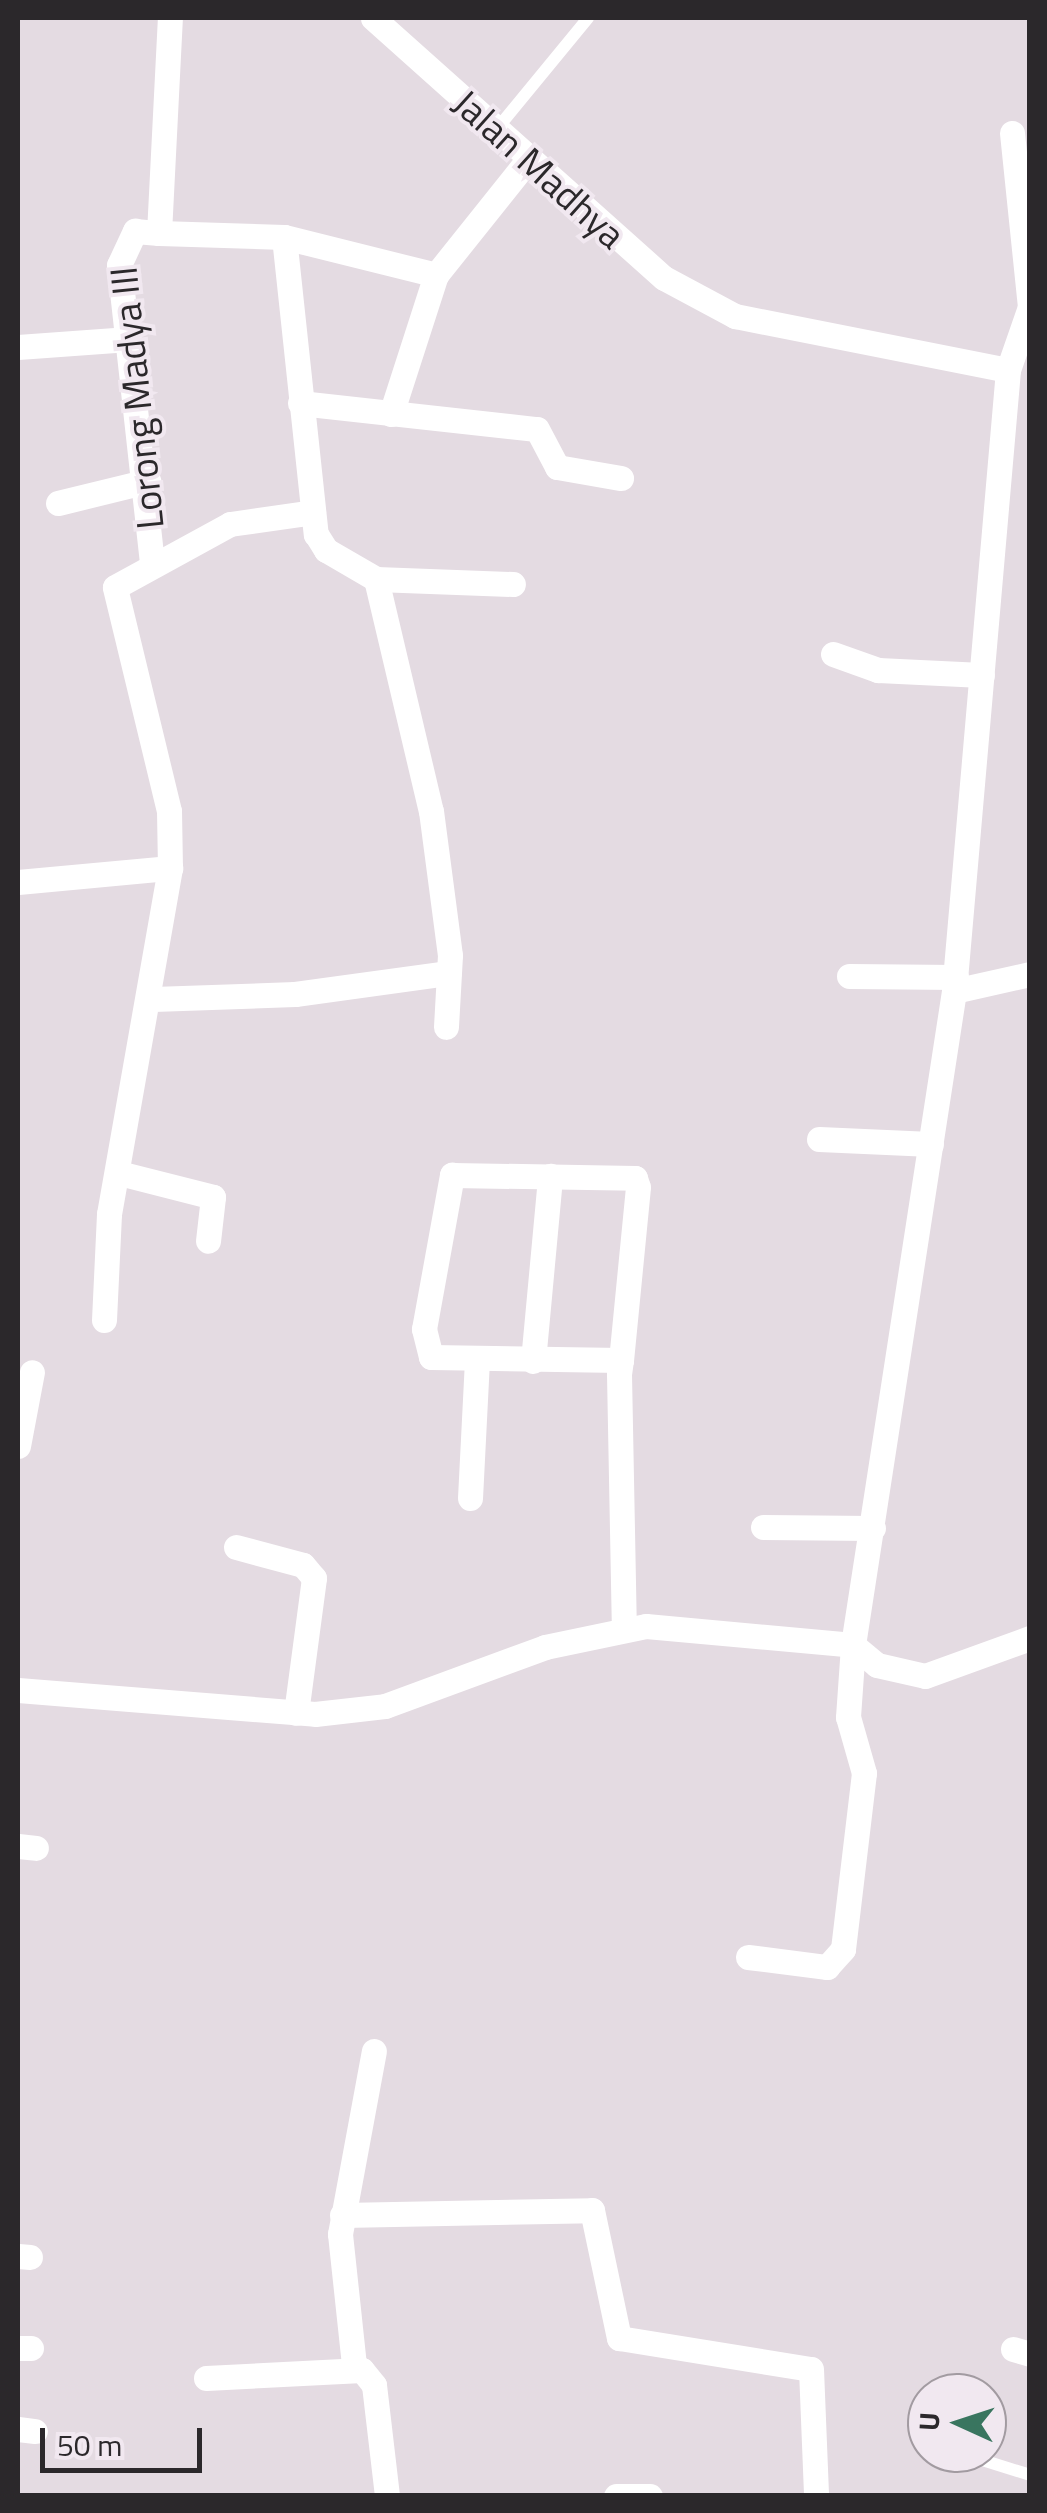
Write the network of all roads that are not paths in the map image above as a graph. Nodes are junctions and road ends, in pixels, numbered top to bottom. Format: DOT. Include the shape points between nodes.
graph roads {
  1 [pos="170,18"];
  2 [pos="373,18"];
  3 [pos="588,18"];
  4 [pos="495,132"];
  5 [pos="1012,133"];
  6 [pos="526,161"];
  7 [pos="159,233"];
  8 [pos="284,237"];
  9 [pos="436,274"];
  10 [pos="129,339"];
  11 [pos="18,346"];
  12 [pos="1008,370"];
  13 [pos="300,403"];
  14 [pos="392,414"];
  15 [pos="621,478"];
  16 [pos="148,482"];
  17 [pos="58,503"];
  18 [pos="313,512"];
  19 [pos="152,563"];
  20 [pos="376,579"];
  21 [pos="513,584"];
  22 [pos="833,654"];
  23 [pos="982,674"];
  24 [pos="170,868"];
  25 [pos="18,882"];
  26 [pos="449,973"];
  27 [pos="1030,974"];
  28 [pos="849,976"];
  29 [pos="955,984"];
  30 [pos="153,998"];
  31 [pos="446,1027"];
  32 [pos="819,1139"];
  33 [pos="931,1144"];
  34 [pos="119,1173"];
  35 [pos="550,1176"];
  36 [pos="208,1241"];
  37 [pos="104,1320"];
  38 [pos="476,1360"];
  39 [pos="620,1360"];
  40 [pos="533,1361"];
  41 [pos="32,1372"];
  42 [pos="21,1407"];
  43 [pos="18,1446"];
  44 [pos="470,1498"];
  45 [pos="763,1526"];
  46 [pos="873,1528"];
  47 [pos="236,1547"];
  48 [pos="624,1630"];
  49 [pos="1030,1638"];
  50 [pos="853,1645"];
  51 [pos="18,1690"];
  52 [pos="296,1713"];
  53 [pos="748,1957"];
  54 [pos="374,2051"];
  55 [pos="342,2215"];
  56 [pos="354,2365"];
  57 [pos="206,2378"];
  58 [pos="387,2496"];
  59 [pos="616,2496"];
  60 [pos="650,2496"];
  61 [pos="816,2496"];
  1 -- 7 [label="street, Lorong Madya III"];
  2 -- 4 [label="street, Jalan Madhya"];
  3 -- 4 [label="lane"];
  4 -- 6 [label="street, Jalan Madhya"];
  5 -- 12 [label="street" via="1030,307"];
  6 -- 9 [label="street"];
  6 -- 12 [label="street, Jalan Madhya" via="664,278 725,311"];
  7 -- 8 [label="street"];
  7 -- 10 [label="street, Lorong Madya III" via="134,232 121,248"];
  8 -- 9 [label="street"];
  8 -- 13 [label="street"];
  9 -- 14 [label="street"];
  10 -- 11 [label="street"];
  10 -- 16 [label="street, Lorong Madya III"];
  12 -- 23 [label="street"];
  13 -- 14 [label="street"];
  13 -- 18 [label="street"];
  14 -- 15 [label="street" via="537,429 557,467"];
  16 -- 17 [label="street"];
  16 -- 19 [label="street, Lorong Madya III"];
  18 -- 19 [label="street" via="230,524"];
  18 -- 20 [label="street" via="326,550"];
  19 -- 24 [label="street, Lorong Madya III" via="116,594 169,811"];
  20 -- 21 [label="street"];
  20 -- 26 [label="street" via="432,810"];
  22 -- 23 [label="street" via="878,670"];
  23 -- 29 [label="street"];
  24 -- 25 [label="street"];
  24 -- 30 [label="street"];
  26 -- 30 [label="street" via="294,994"];
  26 -- 31 [label="street"];
  27 -- 29 [label="street"];
  28 -- 29 [label="street"];
  29 -- 33 [label="street"];
  30 -- 34 [label="street"];
  32 -- 33 [label="street"];
  33 -- 46 [label="street"];
  34 -- 36 [label="street" via="212,1198"];
  34 -- 37 [label="street"];
  35 -- 38 [label="street" via="475,1169 452,1176 443,1193 426,1350 436,1360"];
  35 -- 39 [label="street" via="635,1178"];
  35 -- 40 [label="street"];
  38 -- 40 [label="street"];
  38 -- 44 [label="street"];
  39 -- 40 [label="street"];
  39 -- 48 [label="street"];
  41 -- 42 [label="street"];
  42 -- 43 [label="street"];
  45 -- 46 [label="street"];
  46 -- 50 [label="street"];
  47 -- 52 [label="street" via="303,1565 314,1578"];
  48 -- 50 [label="street"];
  48 -- 52 [label="street" via="545,1647 385,1706"];
  49 -- 50 [label="street" via="925,1676 877,1665"];
  50 -- 53 [label="street" via="848,1717 864,1772 844,1948 827,1968"];
  51 -- 52 [label="street"];
  54 -- 55 [label="street"];
  55 -- 56 [label="street"];
  55 -- 61 [label="street" via="592,2210 619,2338 811,2368"];
  56 -- 57 [label="street"];
  56 -- 58 [label="street" via="374,2385"];
  59 -- 60 [label="street"];
}
